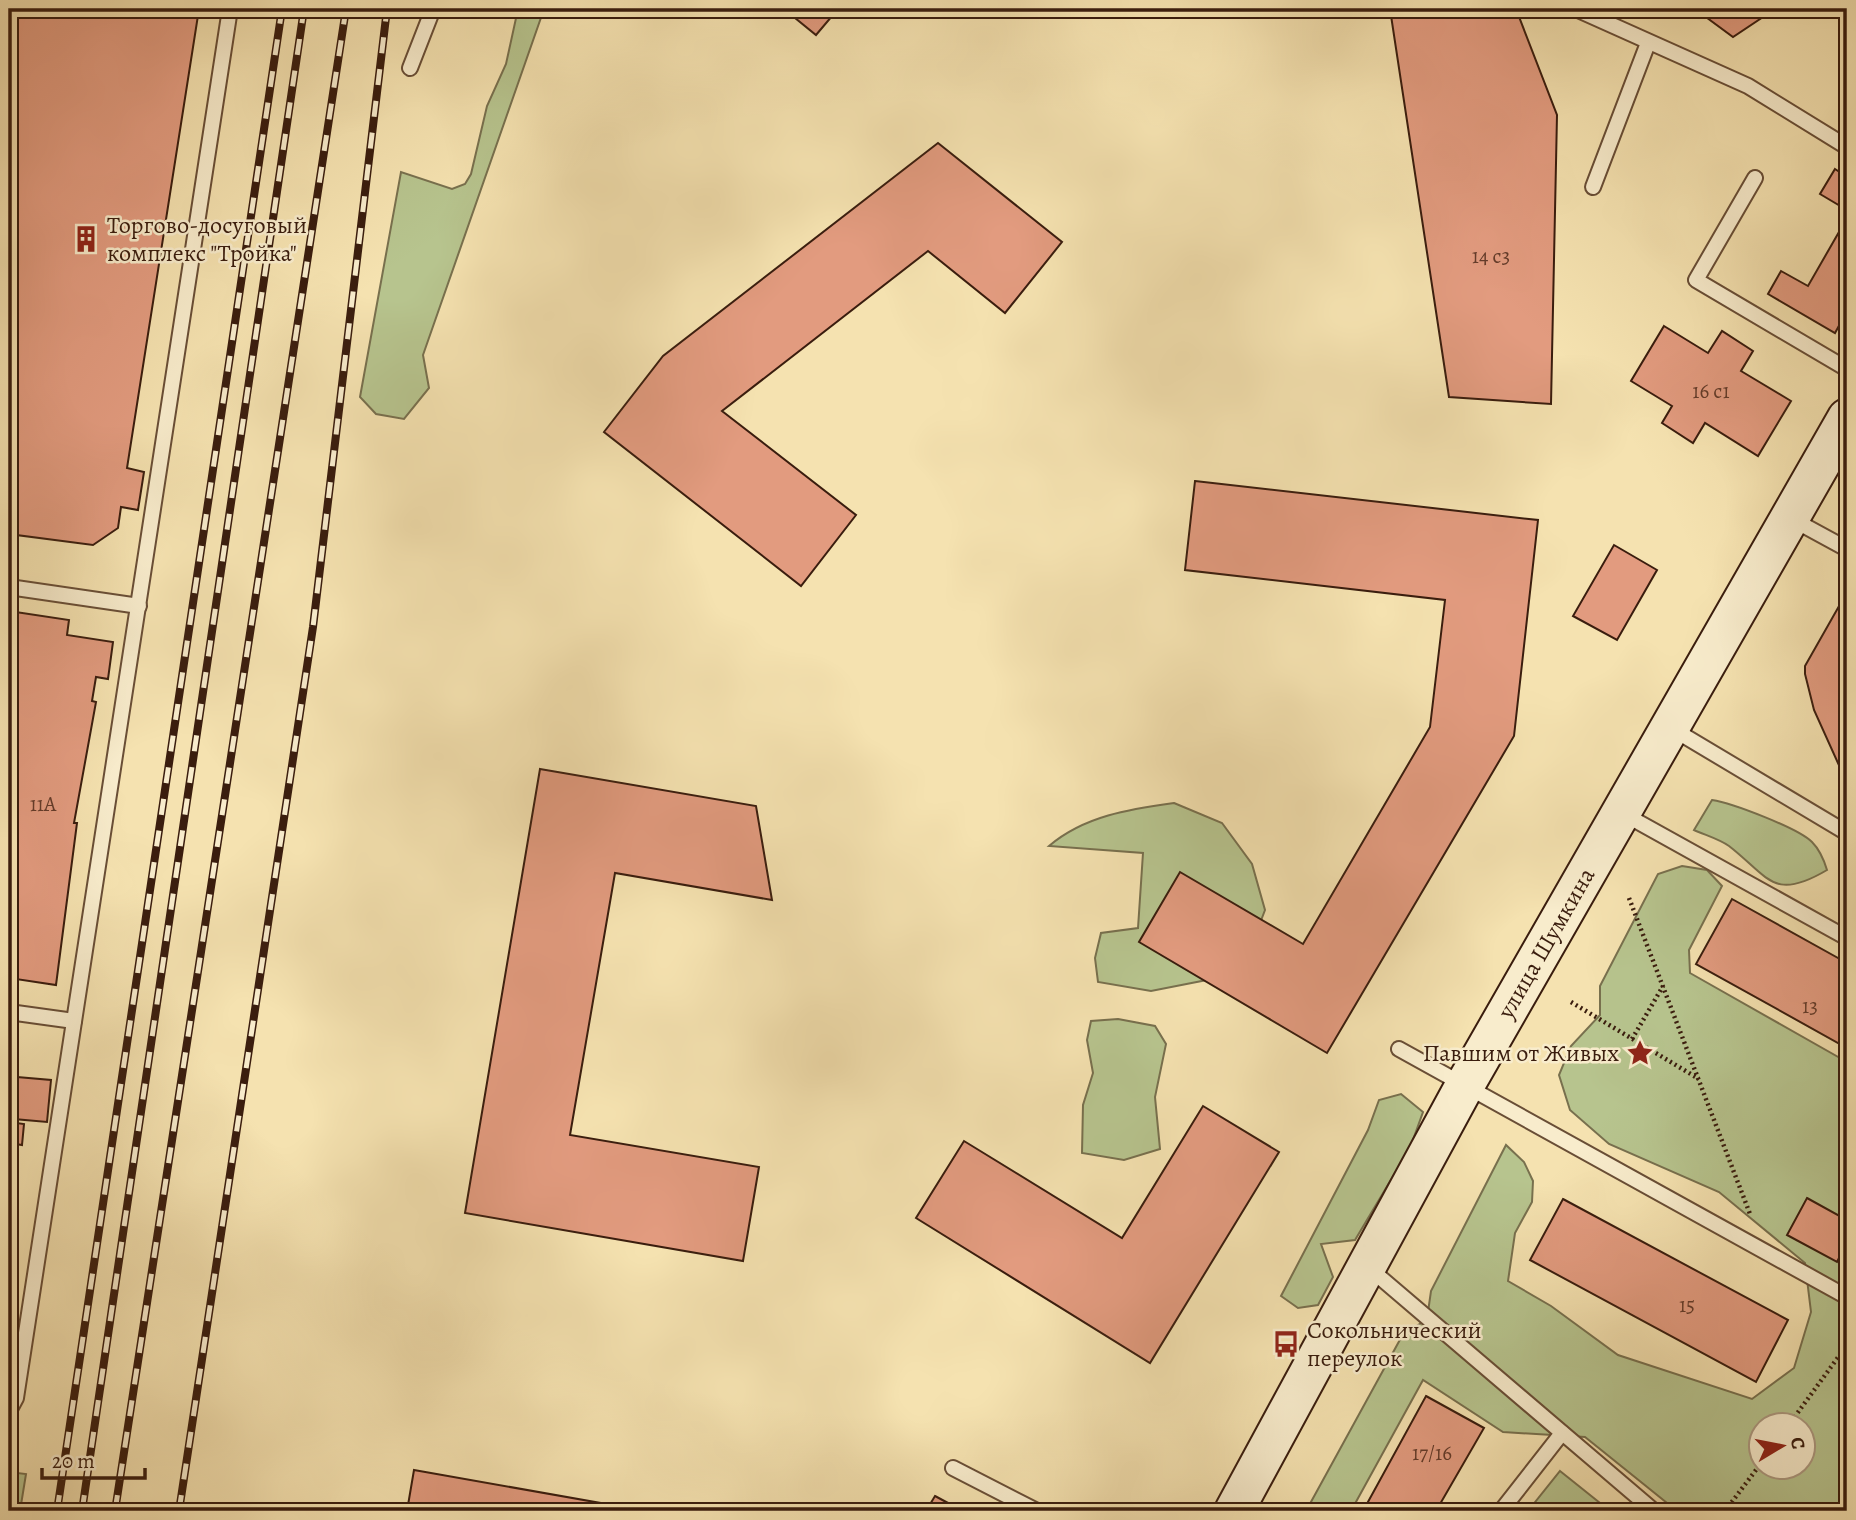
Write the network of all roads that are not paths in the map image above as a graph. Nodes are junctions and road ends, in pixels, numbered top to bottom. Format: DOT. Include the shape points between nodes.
graph roads {
  1 [pos="230,9"];
  2 [pos="433,9"];
  3 [pos="1576,9"];
  4 [pos="1648,43"];
  5 [pos="410,68"];
  6 [pos="1847,147"];
  7 [pos="1755,178"];
  8 [pos="1593,187"];
  9 [pos="1847,369"];
  10 [pos="1847,418"];
  11 [pos="1790,518"];
  12 [pos="1847,549"];
  13 [pos="9,587"];
  14 [pos="139,606"];
  15 [pos="1669,727"];
  16 [pos="1621,812"];
  17 [pos="1847,833"];
  18 [pos="1847,938"];
  19 [pos="9,1012"];
  20 [pos="74,1021"];
  21 [pos="1399,1049"];
  22 [pos="1465,1085"];
  23 [pos="1365,1265"];
  24 [pos="1847,1297"];
  25 [pos="9,1410"];
  26 [pos="1562,1433"];
  27 [pos="953,1468"];
  28 [pos="1037,1511"];
  29 [pos="1234,1511"];
  30 [pos="1501,1511"];
  31 [pos="1654,1511"];
  1 -- 14 [label="lane"];
  2 -- 5 [label="lane"];
  3 -- 4 [label="lane"];
  4 -- 6 [label="lane" via="1748,86"];
  4 -- 8 [label="lane"];
  7 -- 9 [label="lane" via="1696,280"];
  10 -- 11 [label="street, улица Шумкина"];
  11 -- 12 [label="lane"];
  11 -- 15 [label="street, улица Шумкина"];
  13 -- 14 [label="lane"];
  14 -- 20 [label="lane"];
  15 -- 16 [label="street, улица Шумкина"];
  15 -- 17 [label="lane"];
  16 -- 18 [label="lane"];
  16 -- 22 [label="street, улица Шумкина"];
  19 -- 20 [label="lane"];
  20 -- 25 [label="lane" via="16,1398"];
  21 -- 22 [label="lane"];
  22 -- 23 [label="street, улица Шумкина"];
  22 -- 24 [label="lane"];
  23 -- 26 [label="lane"];
  23 -- 29 [label="street, улица Шумкина"];
  26 -- 30 [label="lane"];
  26 -- 31 [label="lane"];
  27 -- 28 [label="lane"];
}
